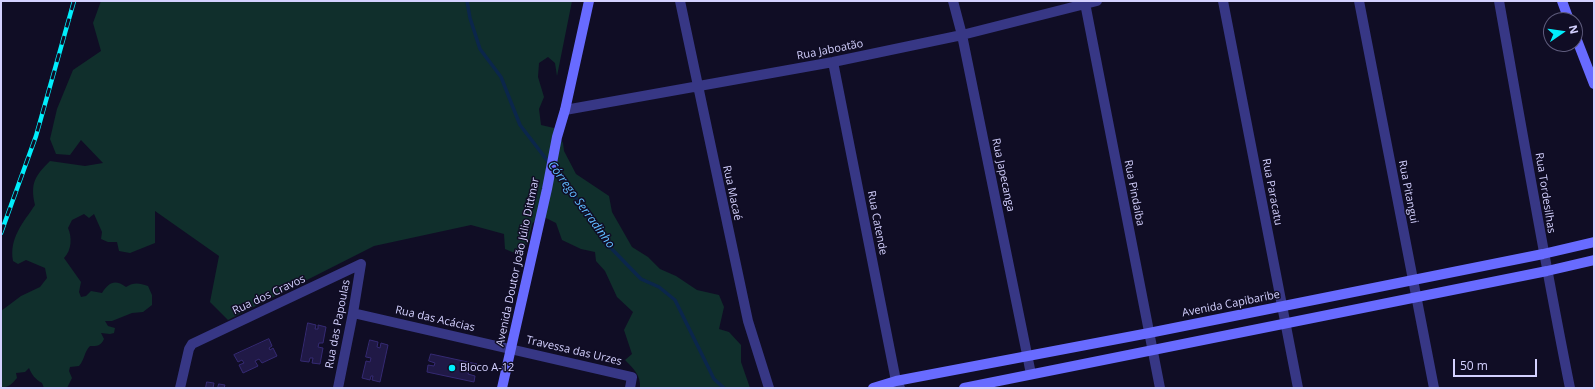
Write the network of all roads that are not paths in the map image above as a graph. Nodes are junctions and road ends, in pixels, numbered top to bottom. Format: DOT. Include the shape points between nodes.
graph roads {
  1 [pos="589,1"];
  2 [pos="680,1"];
  3 [pos="953,1"];
  4 [pos="1097,1"];
  5 [pos="1223,1"];
  6 [pos="1359,1"];
  7 [pos="1499,1"];
  8 [pos="1562,1"];
  9 [pos="1085,3"];
  10 [pos="1566,12"];
  11 [pos="962,35"];
  12 [pos="1582,52"];
  13 [pos="833,62"];
  14 [pos="1594,84"];
  15 [pos="698,87"];
  16 [pos="565,110"];
  17 [pos="1594,242"];
  18 [pos="1543,254"];
  19 [pos="1594,260"];
  20 [pos="361,264"];
  21 [pos="1547,271"];
  22 [pos="1413,280"];
  23 [pos="1416,297"];
  24 [pos="1282,306"];
  25 [pos="353,313"];
  26 [pos="1285,324"];
  27 [pos="1149,333"];
  28 [pos="511,349"];
  29 [pos="1152,350"];
  30 [pos="1027,355"];
  31 [pos="1031,374"];
  32 [pos="898,384"];
  33 [pos="180,388"];
  34 [pos="338,388"];
  35 [pos="502,388"];
  36 [pos="630,388"];
  37 [pos="769,388"];
  38 [pos="873,388"];
  39 [pos="964,388"];
  40 [pos="1160,388"];
  41 [pos="1298,388"];
  42 [pos="1434,388"];
  43 [pos="1570,388"];
  1 -- 16 [label="main road, Avenida Doutor João Júlio Dittmar"];
  2 -- 15 [label="street, Rua Macaé"];
  3 -- 11 [label="street, Rua Japecanga"];
  4 -- 9 [label="street, Rua Jaboatão"];
  5 -- 24 [label="street, Rua Paracatu"];
  6 -- 22 [label="street, Rua Pitangui"];
  7 -- 18 [label="street, Rua Tordesilhas"];
  8 -- 10 [label="main road"];
  9 -- 11 [label="street, Rua Jaboatão"];
  9 -- 27 [label="street, Rua Pindaíba"];
  11 -- 13 [label="street, Rua Jaboatão"];
  11 -- 30 [label="street, Rua Japecanga"];
  12 -- 14 [label="main road"];
  13 -- 15 [label="street, Rua Jaboatão"];
  13 -- 32 [label="street, Rua Catende"];
  15 -- 16 [label="street, Rua Jaboatão"];
  15 -- 37 [label="street, Rua Macaé" via="748,321"];
  16 -- 28 [label="main road, Avenida Doutor João Júlio Dittmar"];
  17 -- 18 [label="main road, Avenida Capibaribe"];
  18 -- 21 [label="street, Rua Tordesilhas"];
  18 -- 22 [label="main road, Avenida Capibaribe"];
  19 -- 21 [label="main road"];
  20 -- 25 [label="street, Rua das Papoulas"];
  20 -- 33 [label="street, Rua dos Cravos" via="192,344"];
  21 -- 23 [label="main road"];
  21 -- 43 [label="street, Rua Tordesilhas"];
  22 -- 23 [label="street, Rua Pitangui"];
  22 -- 24 [label="main road, Avenida Capibaribe"];
  23 -- 26 [label="main road"];
  23 -- 42 [label="street, Rua Pitangui"];
  24 -- 26 [label="street, Rua Paracatu"];
  24 -- 27 [label="main road, Avenida Capibaribe"];
  25 -- 28 [label="street, Rua das Acácias"];
  25 -- 34 [label="street, Rua das Papoulas"];
  26 -- 29 [label="main road"];
  26 -- 41 [label="street, Rua Paracatu"];
  27 -- 29 [label="street, Rua Pindaíba"];
  27 -- 30 [label="main road, Avenida Capibaribe"];
  28 -- 35 [label="main road, Avenida Doutor João Júlio Dittmar"];
  28 -- 36 [label="street, Travessa das Urzes" via="632,376"];
  29 -- 31 [label="main road"];
  29 -- 40 [label="street, Rua Pindaíba"];
  30 -- 31 [label="street, Rua Japecanga"];
  30 -- 32 [label="main road, Avenida Capibaribe"];
  31 -- 39 [label="main road"];
  32 -- 38 [label="main road, Avenida Capibaribe"];
}
